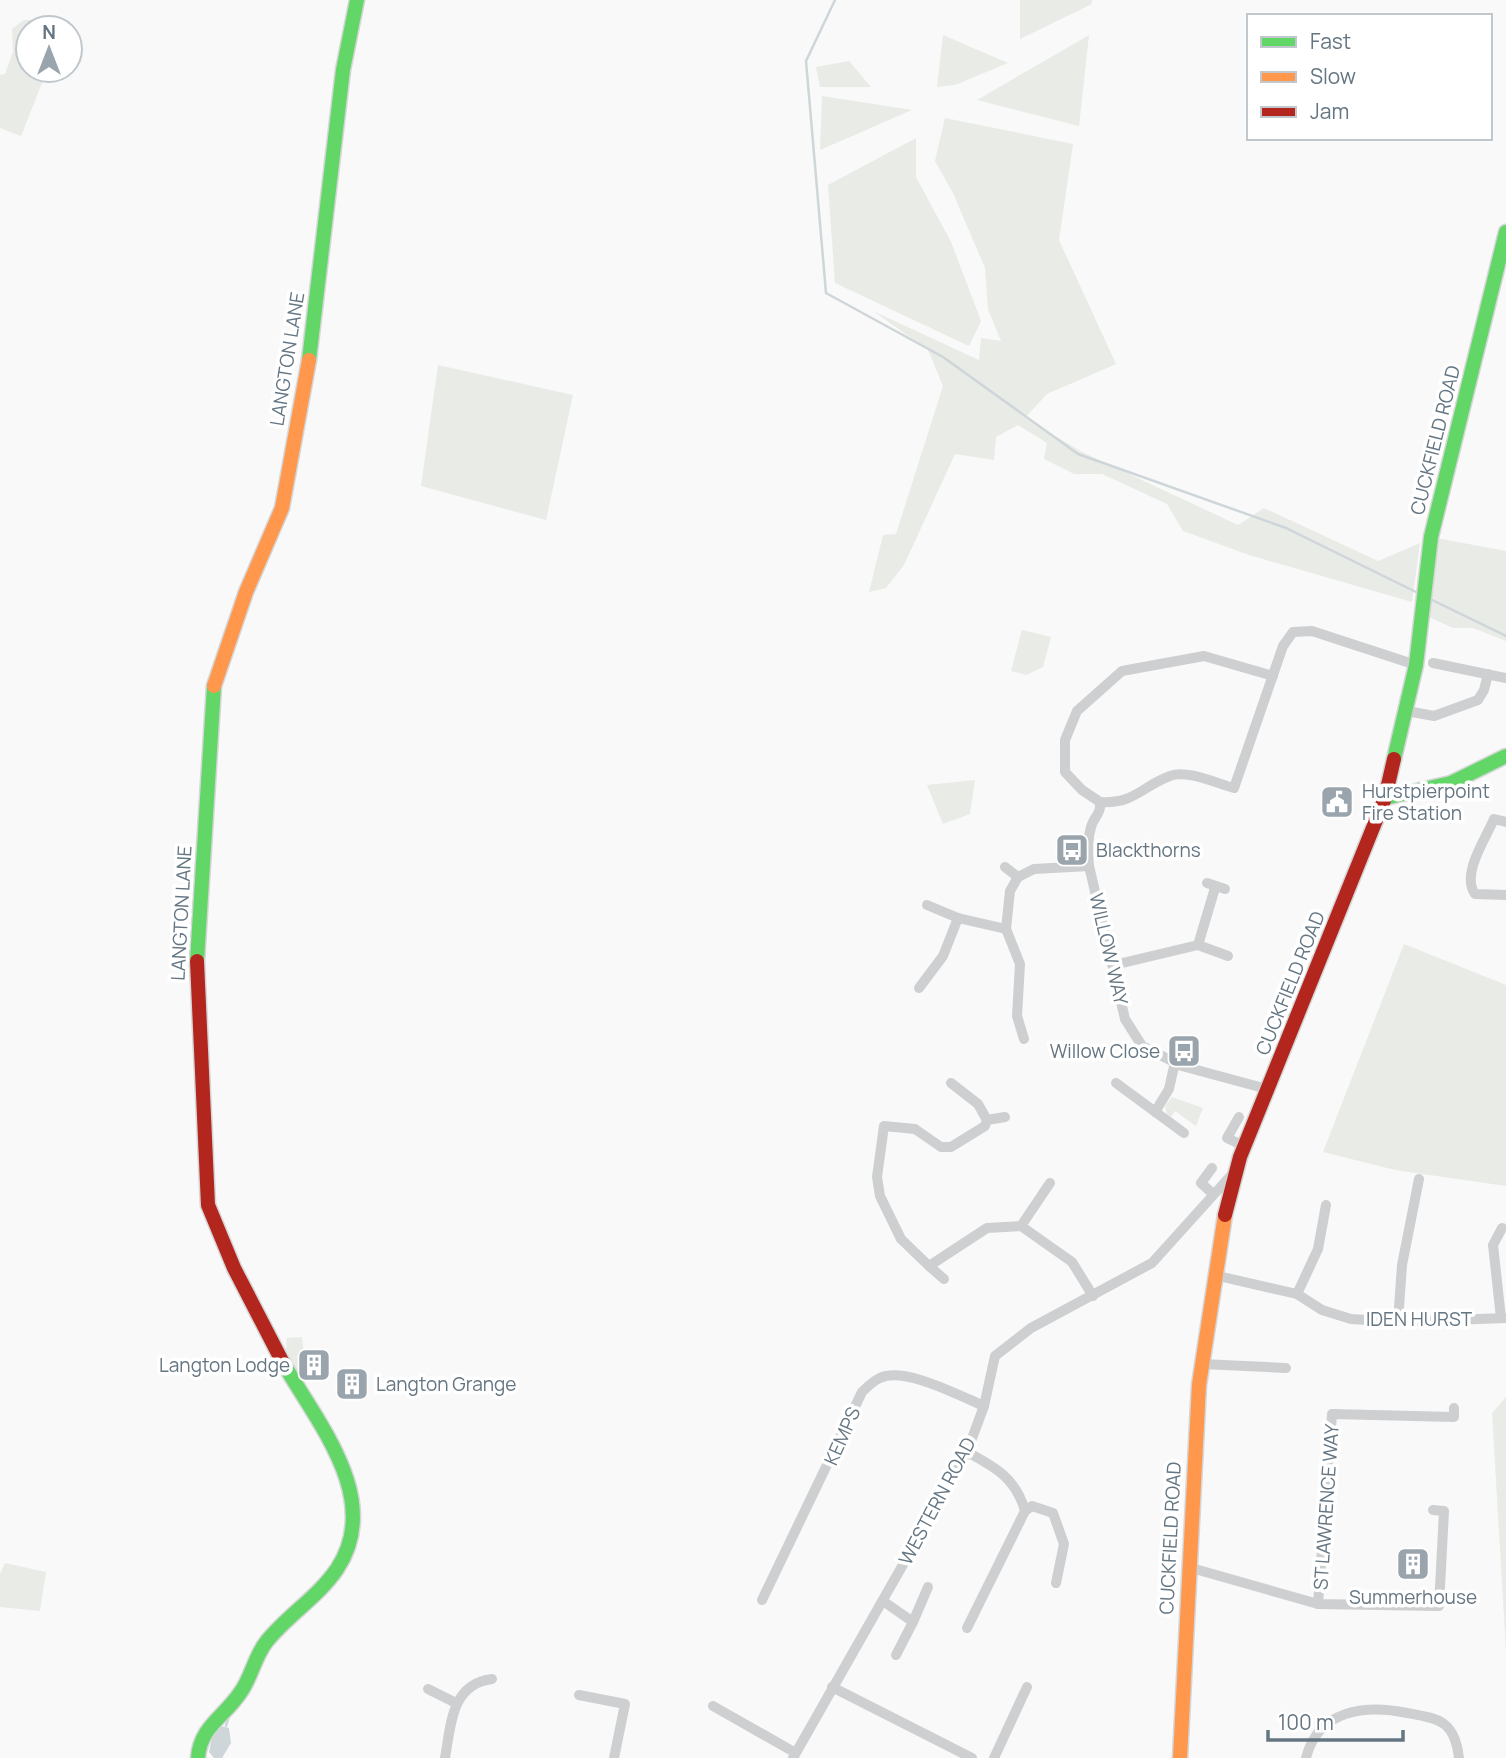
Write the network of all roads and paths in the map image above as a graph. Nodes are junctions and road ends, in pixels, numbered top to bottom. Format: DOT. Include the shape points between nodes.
graph roads {
  1 [pos="357,0"];
  2 [pos="1506,232"];
  3 [pos="1433,663"];
  4 [pos="1416,665"];
  5 [pos="1488,674"];
  6 [pos="1273,676"];
  7 [pos="1506,678"];
  8 [pos="1407,711"];
  9 [pos="1506,756"];
  10 [pos="1385,798"];
  11 [pos="1100,802"];
  12 [pos="1506,822"];
  13 [pos="1089,866"];
  14 [pos="1005,867"];
  15 [pos="1018,877"];
  16 [pos="1216,887"];
  17 [pos="1506,895"];
  18 [pos="927,905"];
  19 [pos="958,918"];
  20 [pos="1006,929"];
  21 [pos="1198,945"];
  22 [pos="1228,957"];
  23 [pos="1114,965"];
  24 [pos="919,988"];
  25 [pos="1024,1039"];
  26 [pos="1175,1062"];
  27 [pos="1116,1083"];
  28 [pos="952,1087"];
  29 [pos="1267,1088"];
  30 [pos="1155,1112"];
  31 [pos="1005,1117"];
  32 [pos="1239,1117"];
  33 [pos="987,1120"];
  34 [pos="1184,1133"];
  35 [pos="1244,1146"];
  36 [pos="1212,1168"];
  37 [pos="1235,1171"];
  38 [pos="1419,1179"];
  39 [pos="1050,1183"];
  40 [pos="1213,1194"];
  41 [pos="1326,1205"];
  42 [pos="1021,1226"];
  43 [pos="1502,1228"];
  44 [pos="929,1266"];
  45 [pos="1214,1275"];
  46 [pos="944,1279"];
  47 [pos="1297,1294"];
  48 [pos="1093,1296"];
  49 [pos="1503,1318"];
  50 [pos="1398,1322"];
  51 [pos="1202,1364"];
  52 [pos="1286,1368"];
  53 [pos="984,1406"];
  54 [pos="1454,1408"];
  55 [pos="967,1452"];
  56 [pos="1433,1510"];
  57 [pos="1024,1511"];
  58 [pos="1188,1567"];
  59 [pos="1056,1583"];
  60 [pos="928,1587"];
  61 [pos="762,1600"];
  62 [pos="883,1601"];
  63 [pos="1318,1604"];
  64 [pos="913,1622"];
  65 [pos="967,1628"];
  66 [pos="896,1655"];
  67 [pos="492,1679"];
  68 [pos="832,1687"];
  69 [pos="1027,1687"];
  70 [pos="428,1689"];
  71 [pos="579,1695"];
  72 [pos="456,1703"];
  73 [pos="713,1706"];
  74 [pos="793,1755"];
  75 [pos="198,1758"];
  76 [pos="445,1758"];
  77 [pos="614,1758"];
  78 [pos="972,1758"];
  79 [pos="994,1758"];
  80 [pos="1180,1758"];
  81 [pos="1306,1758"];
  82 [pos="1459,1758"];
  1 -- 75 [label="street, LANGTON LANE" via="330,169 314,335 282,508 246,592 212,693 196,975 208,1205 219,1239 346,1473 352,1534 332,1580 265,1643 239,1695 206,1730"];
  2 -- 4 [label="street, CUCKFIELD ROAD" via="1438,503"];
  3 -- 5 [label="street"];
  4 -- 6 [label="street" via="1312,631 1293,632"];
  4 -- 8 [label="street, CUCKFIELD ROAD"];
  5 -- 7 [label="street"];
  5 -- 8 [label="street" via="1478,700 1434,716"];
  6 -- 11 [label="street" via="1234,788 1171,775 1134,798"];
  6 -- 11 [label="street" via="1204,656 1122,671 1077,711 1065,740 1065,772"];
  8 -- 10 [label="street, CUCKFIELD ROAD"];
  9 -- 10 [label="street" via="1451,783"];
  10 -- 29 [label="street, CUCKFIELD ROAD"];
  11 -- 13 [label="street, WILLOW WAY" via="1101,812 1087,841"];
  12 -- 17 [label="street" via="1494,819 1470,873 1469,886 1475,894"];
  13 -- 15 [label="street" via="1034,869"];
  13 -- 23 [label="street, WILLOW WAY"];
  14 -- 15 [label="street"];
  15 -- 20 [label="street" via="1010,891"];
  16 -- 21 [label="street"];
  18 -- 19 [label="street"];
  19 -- 20 [label="street"];
  19 -- 24 [label="street" via="943,956"];
  20 -- 25 [label="street" via="1020,964 1017,1016"];
  21 -- 22 [label="street"];
  21 -- 23 [label="street"];
  23 -- 26 [label="street, WILLOW WAY" via="1130,1028 1142,1046"];
  26 -- 29 [label="street, WILLOW WAY"];
  26 -- 30 [label="street" via="1169,1089"];
  27 -- 30 [label="street"];
  28 -- 33 [label="street" via="978,1104"];
  29 -- 35 [label="street, CUCKFIELD ROAD"];
  30 -- 34 [label="street"];
  31 -- 33 [label="street"];
  32 -- 35 [label="street" via="1227,1138"];
  33 -- 44 [label="street" via="985,1126 951,1147 941,1147 915,1129 884,1121 877,1177 880,1196 901,1239"];
  35 -- 37 [label="street, CUCKFIELD ROAD"];
  36 -- 40 [label="street" via="1201,1183"];
  37 -- 40 [label="street, WESTERN ROAD"];
  37 -- 45 [label="street, CUCKFIELD ROAD"];
  38 -- 50 [label="street" via="1402,1265"];
  39 -- 42 [label="street"];
  40 -- 48 [label="street, WESTERN ROAD" via="1152,1263"];
  41 -- 47 [label="street" via="1318,1249"];
  42 -- 44 [label="street" via="987,1228"];
  42 -- 48 [label="street" via="1072,1262"];
  43 -- 49 [label="street" via="1493,1245"];
  44 -- 46 [label="street"];
  45 -- 47 [label="street, IDEN HURST"];
  45 -- 51 [label="street, CUCKFIELD ROAD"];
  47 -- 50 [label="street, IDEN HURST" via="1322,1310 1352,1319"];
  48 -- 53 [label="street, WESTERN ROAD" via="1031,1328 995,1356"];
  49 -- 50 [label="street, IDEN HURST"];
  51 -- 52 [label="street"];
  51 -- 58 [label="street, CUCKFIELD ROAD"];
  53 -- 55 [label="street, WESTERN ROAD"];
  53 -- 61 [label="street, KEMPS" via="906,1377 881,1377 862,1392"];
  54 -- 63 [label="street, ST LAWRENCE WAY" via="1454,1417 1332,1414"];
  55 -- 57 [label="street" via="1003,1472 1020,1493"];
  55 -- 62 [label="street, WESTERN ROAD"];
  56 -- 63 [label="street" via="1444,1511 1439,1606"];
  57 -- 59 [label="street" via="1032,1506 1053,1513 1064,1544"];
  57 -- 65 [label="street"];
  58 -- 63 [label="street"];
  58 -- 80 [label="street, CUCKFIELD ROAD"];
  60 -- 64 [label="street"];
  62 -- 64 [label="street"];
  62 -- 68 [label="street, WESTERN ROAD"];
  64 -- 66 [label="street"];
  67 -- 72 [label="street" via="468,1687"];
  68 -- 74 [label="street, WESTERN ROAD"];
  68 -- 78 [label="street"];
  69 -- 79 [label="street"];
  70 -- 72 [label="street"];
  71 -- 77 [label="street" via="625,1704"];
  72 -- 76 [label="street"];
  73 -- 74 [label="street"];
  81 -- 82 [label="street" via="1317,1732 1328,1722 1369,1708 1422,1715 1444,1724"];
}
